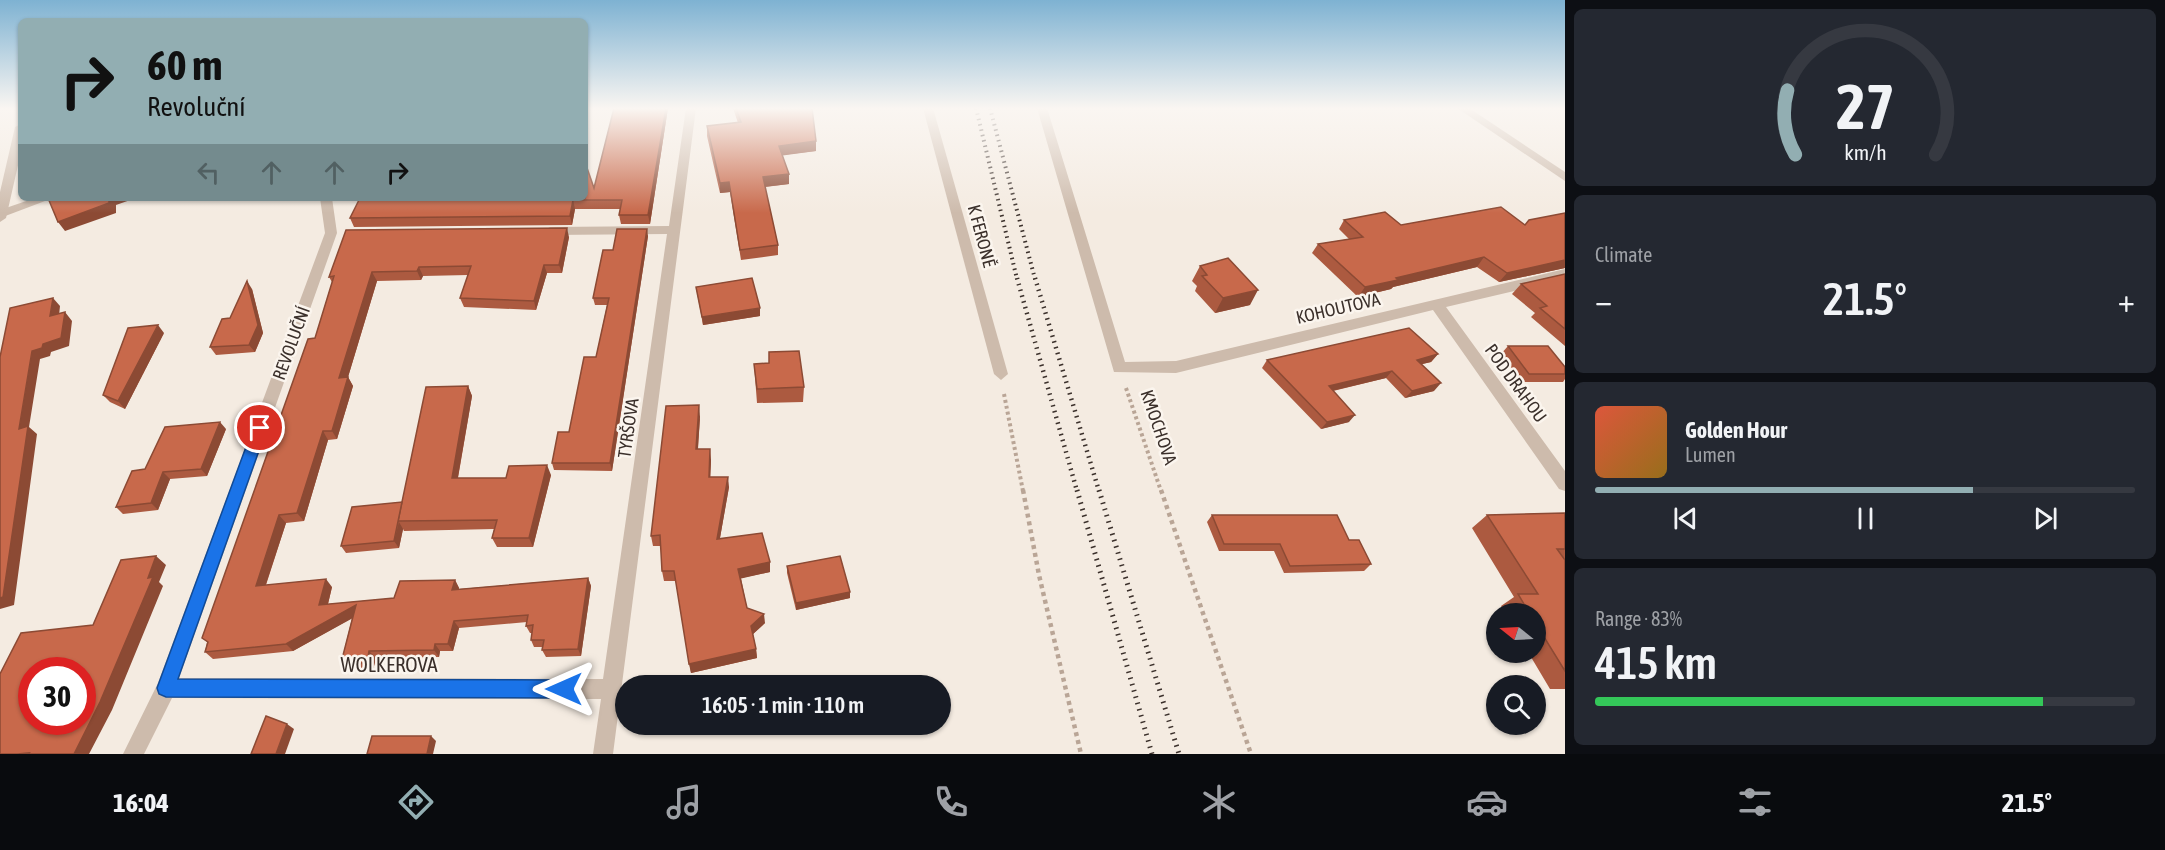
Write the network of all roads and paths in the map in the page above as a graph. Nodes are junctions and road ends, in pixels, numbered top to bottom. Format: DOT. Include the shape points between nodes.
graph roads {
  1 [pos="17,143"];
  2 [pos="687,143"];
  3 [pos="938,143"];
  4 [pos="1052,143"];
  5 [pos="1515,143"];
  6 [pos="1565,177"];
  7 [pos="39,201"];
  8 [pos="327,201"];
  9 [pos="0,216"];
  10 [pos="676,230"];
  11 [pos="533,231"];
  12 [pos="1565,274"];
  13 [pos="1436,304"];
  14 [pos="1119,368"];
  15 [pos="1001,374"];
  16 [pos="1565,484"];
  17 [pos="166,688"];
  18 [pos="611,689"];
  19 [pos="133,754"];
  20 [pos="603,754"];
  21 [pos="1081,754"];
  22 [pos="1251,754"];
  1 -- 9 [label="street"];
  2 -- 10 [label="street, TYRŠOVA"];
  3 -- 15 [label="street, K FERONĚ"];
  4 -- 14 [label="street"];
  5 -- 6 [label="street"];
  7 -- 9 [label="street"];
  8 -- 17 [label="street, REVOLUČNÍ" via="337,233"];
  10 -- 11 [label="street"];
  10 -- 18 [label="street, TYRŠOVA"];
  12 -- 13 [label="street, KOHOUTOVA"];
  13 -- 14 [label="street, KOHOUTOVA" via="1176,367"];
  13 -- 16 [label="street, POD DRAHOU"];
  14 -- 22 [label="path, KMOCHOVA"];
  15 -- 21 [label="path" via="1039,575"];
  17 -- 18 [label="street, WOLKEROVA"];
  17 -- 19 [label="street, REVOLUČNÍ"];
  18 -- 20 [label="street, TYRŠOVA"];
}
